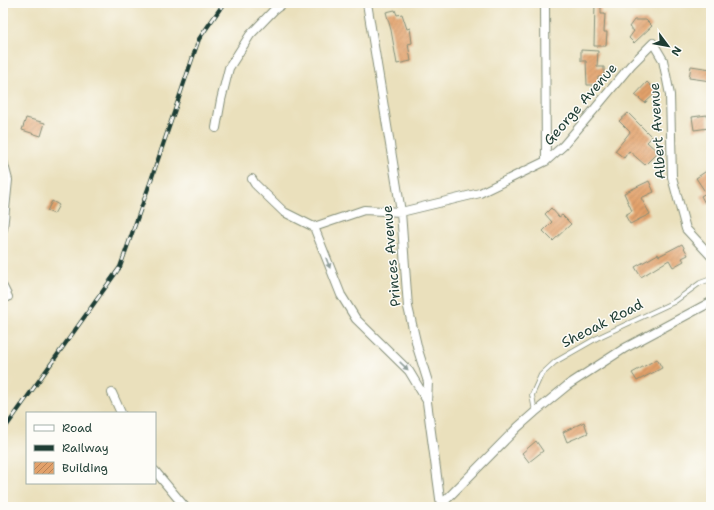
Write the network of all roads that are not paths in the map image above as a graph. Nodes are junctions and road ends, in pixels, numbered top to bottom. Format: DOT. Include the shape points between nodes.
graph roads {
  1 [pos="284,3"];
  2 [pos="367,3"];
  3 [pos="545,3"];
  4 [pos="653,43"];
  5 [pos="216,128"];
  6 [pos="3,161"];
  7 [pos="546,161"];
  8 [pos="252,179"];
  9 [pos="401,212"];
  10 [pos="314,226"];
  11 [pos="3,229"];
  12 [pos="711,256"];
  13 [pos="711,279"];
  14 [pos="3,287"];
  15 [pos="8,297"];
  16 [pos="711,302"];
  17 [pos="112,393"];
  18 [pos="427,402"];
  19 [pos="121,412"];
  20 [pos="535,412"];
  21 [pos="156,472"];
  22 [pos="440,506"];
  23 [pos="185,507"];
  1 -- 5 [label="street" via="250,35 229,68"];
  2 -- 9 [label="street, Princes Avenue"];
  3 -- 7 [label="street"];
  4 -- 7 [label="street, George Avenue" via="631,65 563,146"];
  4 -- 12 [label="street, Albert Avenue" via="663,60 670,94 672,177 686,229"];
  6 -- 11 [label="street" via="8,180"];
  7 -- 9 [label="street, George Avenue" via="480,193"];
  8 -- 10 [label="street" via="284,212"];
  9 -- 10 [label="street, George Avenue" via="364,210"];
  9 -- 18 [label="street, Princes Avenue" via="408,307 428,382"];
  10 -- 18 [label="street, one-way" via="341,295 356,319 409,371"];
  13 -- 20 [label="lane, Sheoak Road" via="700,283 674,302 597,338 555,362 541,375 532,395"];
  14 -- 15 [label="street"];
  16 -- 20 [label="street" via="594,367"];
  17 -- 19 [label="street"];
  18 -- 22 [label="street, Princes Avenue"];
  20 -- 22 [label="street"];
  21 -- 23 [label="street"];
}
